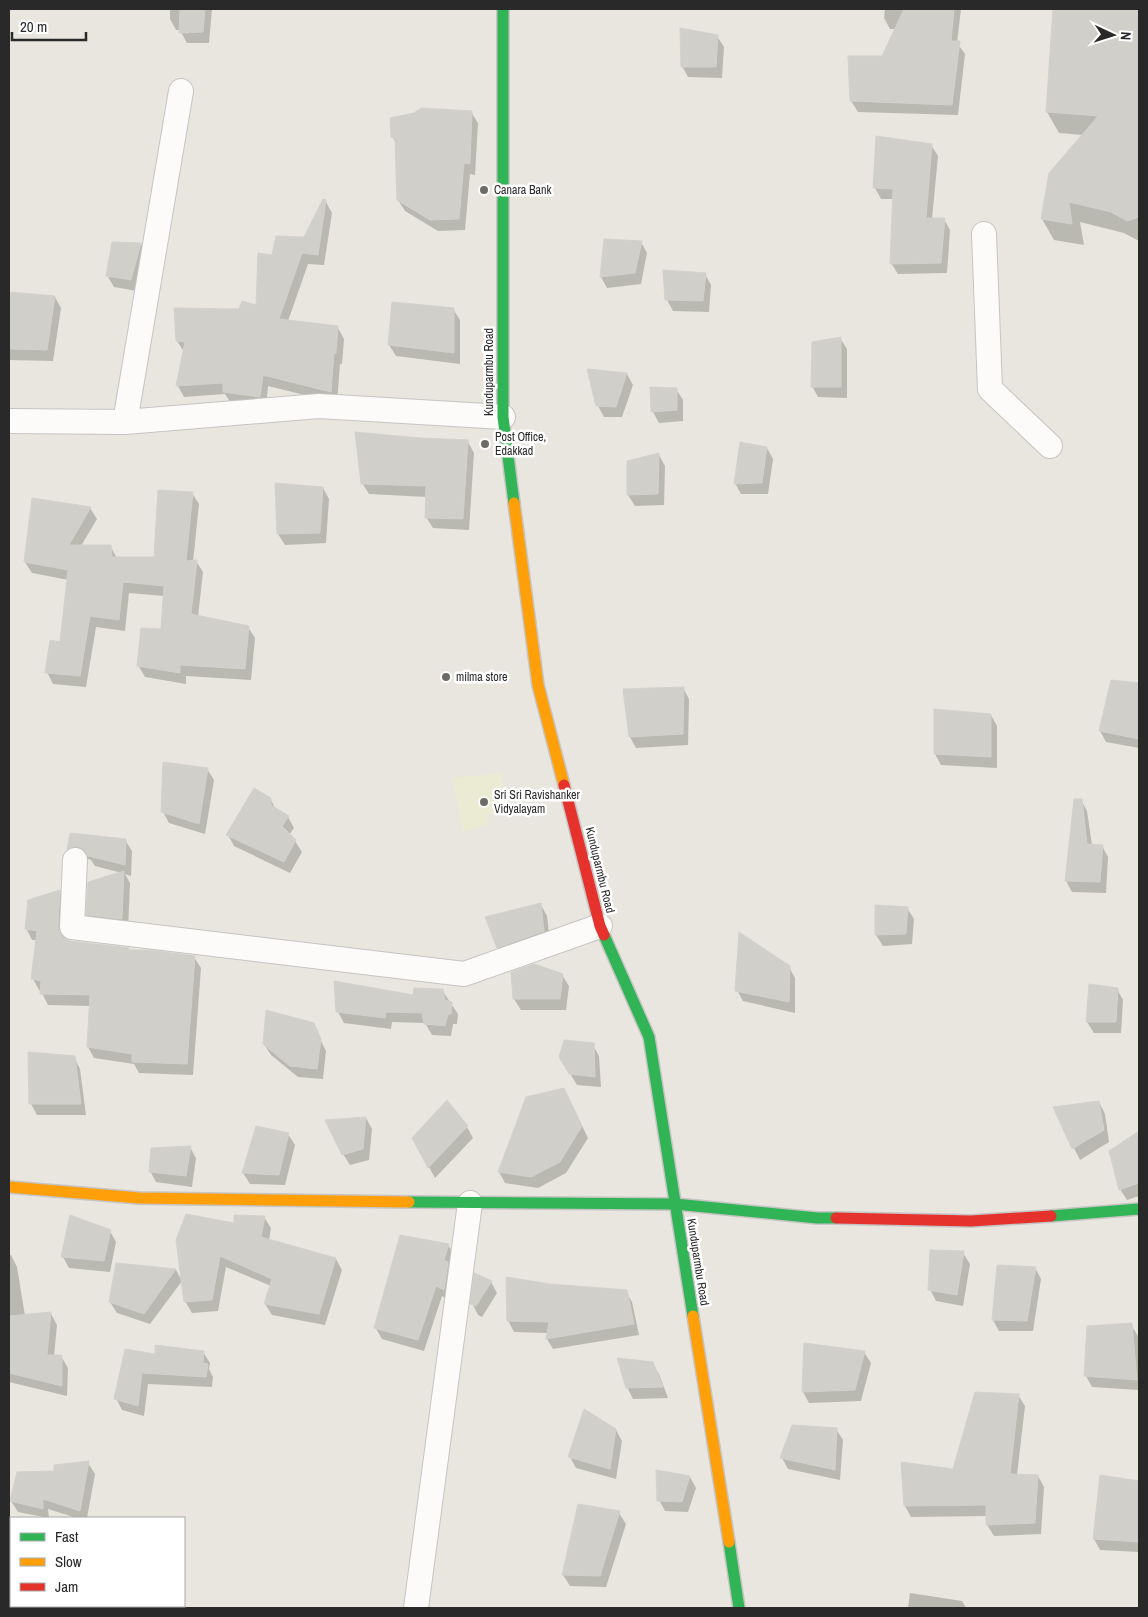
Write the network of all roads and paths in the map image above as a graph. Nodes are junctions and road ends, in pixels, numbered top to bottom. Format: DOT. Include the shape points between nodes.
graph roads {
  1 [pos="503,9"];
  2 [pos="181,91"];
  3 [pos="984,234"];
  4 [pos="503,417"];
  5 [pos="9,421"];
  6 [pos="126,422"];
  7 [pos="1050,446"];
  8 [pos="75,860"];
  9 [pos="600,926"];
  10 [pos="9,1187"];
  11 [pos="470,1203"];
  12 [pos="675,1204"];
  13 [pos="1139,1209"];
  14 [pos="416,1608"];
  15 [pos="739,1608"];
  1 -- 4 [label="main road, Kunduparmbu Road"];
  2 -- 6 [label="street"];
  3 -- 7 [label="street" via="990,388"];
  4 -- 6 [label="street" via="319,406"];
  4 -- 9 [label="main road, Kunduparmbu Road" via="538,685"];
  5 -- 6 [label="street"];
  8 -- 9 [label="street" via="72,927 464,974"];
  9 -- 12 [label="main road, Kunduparmbu Road" via="649,1037"];
  10 -- 11 [label="main road" via="139,1198"];
  11 -- 12 [label="main road"];
  11 -- 14 [label="street"];
  12 -- 13 [label="main road" via="817,1218 972,1221"];
  12 -- 15 [label="main road, Kunduparmbu Road"];
}
